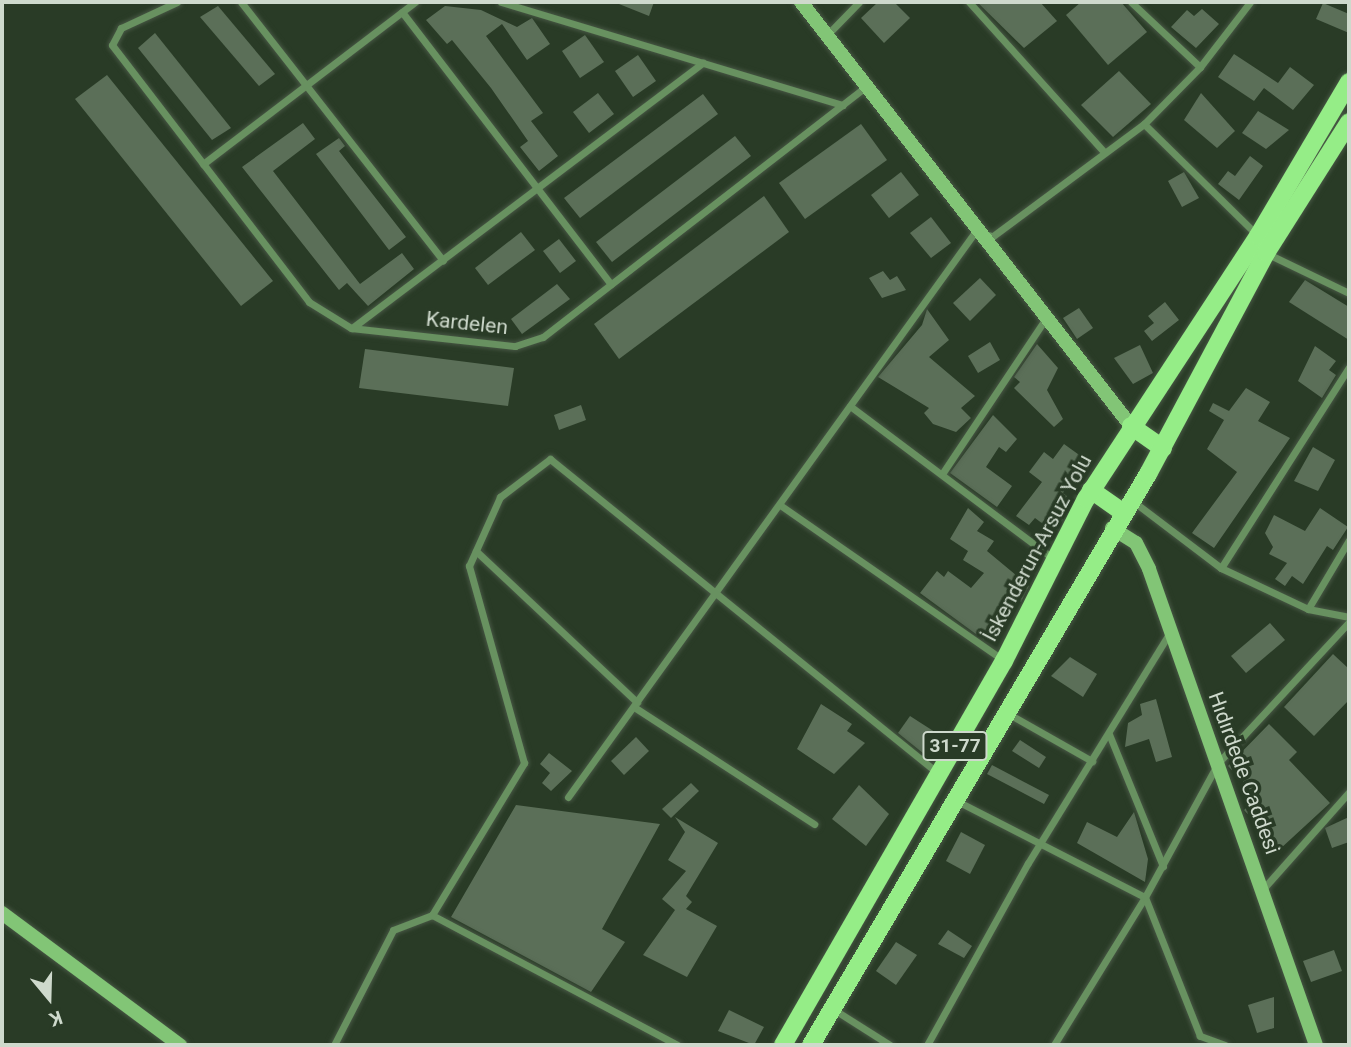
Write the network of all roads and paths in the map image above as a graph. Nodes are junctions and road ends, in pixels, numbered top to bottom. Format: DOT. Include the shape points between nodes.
graph roads {
  1 [pos="177,2"];
  2 [pos="242,2"];
  3 [pos="415,2"];
  4 [pos="501,2"];
  5 [pos="801,2"];
  6 [pos="859,2"];
  7 [pos="969,2"];
  8 [pos="1131,2"];
  9 [pos="1250,2"];
  10 [pos="402,12"];
  11 [pos="827,35"];
  12 [pos="703,63"];
  13 [pos="1200,67"];
  14 [pos="1349,82"];
  15 [pos="305,84"];
  16 [pos="867,86"];
  17 [pos="843,105"];
  18 [pos="1349,122"];
  19 [pos="1144,124"];
  20 [pos="1104,152"];
  21 [pos="203,163"];
  22 [pos="539,188"];
  23 [pos="975,232"];
  24 [pos="1258,236"];
  25 [pos="1266,253"];
  26 [pos="443,261"];
  27 [pos="611,284"];
  28 [pos="1349,293"];
  29 [pos="1045,318"];
  30 [pos="351,328"];
  31 [pos="1349,367"];
  32 [pos="850,406"];
  33 [pos="1131,426"];
  34 [pos="1163,448"];
  35 [pos="942,474"];
  36 [pos="1091,490"];
  37 [pos="780,505"];
  38 [pos="1127,506"];
  39 [pos="1112,528"];
  40 [pos="1349,540"];
  41 [pos="475,551"];
  42 [pos="1054,560"];
  43 [pos="1221,568"];
  44 [pos="713,597"];
  45 [pos="1308,609"];
  46 [pos="1349,619"];
  47 [pos="1171,631"];
  48 [pos="1004,661"];
  49 [pos="635,704"];
  50 [pos="1007,713"];
  51 [pos="1109,734"];
  52 [pos="1092,761"];
  53 [pos="1218,762"];
  54 [pos="939,774"];
  55 [pos="1349,792"];
  56 [pos="568,797"];
  57 [pos="956,800"];
  58 [pos="814,824"];
  59 [pos="1044,840"];
  60 [pos="1163,866"];
  61 [pos="1264,889"];
  62 [pos="1144,898"];
  63 [pos="2,913"];
  64 [pos="432,915"];
  65 [pos="833,1009"];
  66 [pos="180,1045"];
  67 [pos="334,1045"];
  68 [pos="678,1045"];
  69 [pos="783,1045"];
  70 [pos="811,1045"];
  71 [pos="890,1045"];
  72 [pos="927,1045"];
  73 [pos="1054,1045"];
  74 [pos="1225,1045"];
  75 [pos="1316,1045"];
  1 -- 21 [label="street, Kardelen" via="121,28 112,45"];
  2 -- 15 [label="street"];
  3 -- 10 [label="street"];
  4 -- 12 [label="street"];
  5 -- 11 [label="street"];
  6 -- 11 [label="street"];
  7 -- 20 [label="street"];
  8 -- 13 [label="street"];
  9 -- 13 [label="street"];
  10 -- 15 [label="street"];
  10 -- 22 [label="street"];
  11 -- 16 [label="street"];
  12 -- 17 [label="street"];
  12 -- 22 [label="street"];
  13 -- 19 [label="street"];
  14 -- 24 [label="main road, İskenderun-Arsuz Yolu / 31-77"];
  15 -- 21 [label="street"];
  15 -- 26 [label="street"];
  16 -- 17 [label="street, Kardelen"];
  16 -- 23 [label="street"];
  17 -- 27 [label="street, Kardelen"];
  18 -- 25 [label="main road"];
  19 -- 20 [label="street"];
  19 -- 24 [label="street"];
  20 -- 23 [label="street" via="993,236"];
  21 -- 30 [label="street, Kardelen" via="309,302"];
  22 -- 26 [label="street"];
  22 -- 27 [label="street"];
  23 -- 29 [label="street"];
  23 -- 32 [label="street"];
  24 -- 33 [label="main road, İskenderun-Arsuz Yolu / 31-77"];
  25 -- 28 [label="street"];
  25 -- 34 [label="main road"];
  26 -- 30 [label="street"];
  27 -- 30 [label="street, Kardelen" via="543,337 515,346"];
  29 -- 33 [label="street"];
  29 -- 35 [label="street"];
  31 -- 43 [label="street"];
  32 -- 35 [label="street"];
  32 -- 37 [label="street"];
  33 -- 34 [label="main road"];
  33 -- 36 [label="main road, İskenderun-Arsuz Yolu / 31-77"];
  34 -- 38 [label="main road"];
  35 -- 42 [label="street"];
  36 -- 38 [label="main road"];
  36 -- 42 [label="main road, İskenderun-Arsuz Yolu / 31-77"];
  37 -- 44 [label="street"];
  37 -- 48 [label="street"];
  38 -- 39 [label="main road"];
  38 -- 43 [label="street"];
  39 -- 47 [label="street, Hıdırdede Caddesi" via="1136,543"];
  39 -- 50 [label="main road"];
  40 -- 45 [label="street"];
  41 -- 44 [label="street" via="500,497 550,458"];
  41 -- 49 [label="street"];
  41 -- 64 [label="street" via="468,566 524,763"];
  42 -- 48 [label="main road, İskenderun-Arsuz Yolu / 31-77"];
  43 -- 45 [label="street"];
  44 -- 49 [label="street"];
  44 -- 54 [label="street"];
  45 -- 46 [label="street"];
  46 -- 53 [label="street"];
  47 -- 51 [label="street"];
  47 -- 53 [label="street, Hıdırdede Caddesi"];
  48 -- 54 [label="main road, İskenderun-Arsuz Yolu / 31-77"];
  49 -- 56 [label="street"];
  49 -- 58 [label="street"];
  50 -- 52 [label="street"];
  50 -- 57 [label="main road"];
  51 -- 52 [label="street"];
  51 -- 60 [label="street"];
  52 -- 59 [label="street"];
  53 -- 60 [label="street"];
  53 -- 61 [label="street, Hıdırdede Caddesi"];
  54 -- 69 [label="main road, İskenderun-Arsuz Yolu / 31-77"];
  55 -- 61 [label="street"];
  57 -- 59 [label="street"];
  57 -- 65 [label="main road"];
  59 -- 62 [label="street"];
  59 -- 72 [label="street"];
  60 -- 62 [label="street"];
  61 -- 75 [label="street, Hıdırdede Caddesi"];
  62 -- 73 [label="street"];
  62 -- 74 [label="street" via="1200,1036"];
  63 -- 66 [label="street"];
  64 -- 67 [label="street" via="393,930"];
  64 -- 68 [label="street"];
  65 -- 70 [label="main road"];
  65 -- 71 [label="street"];
}
